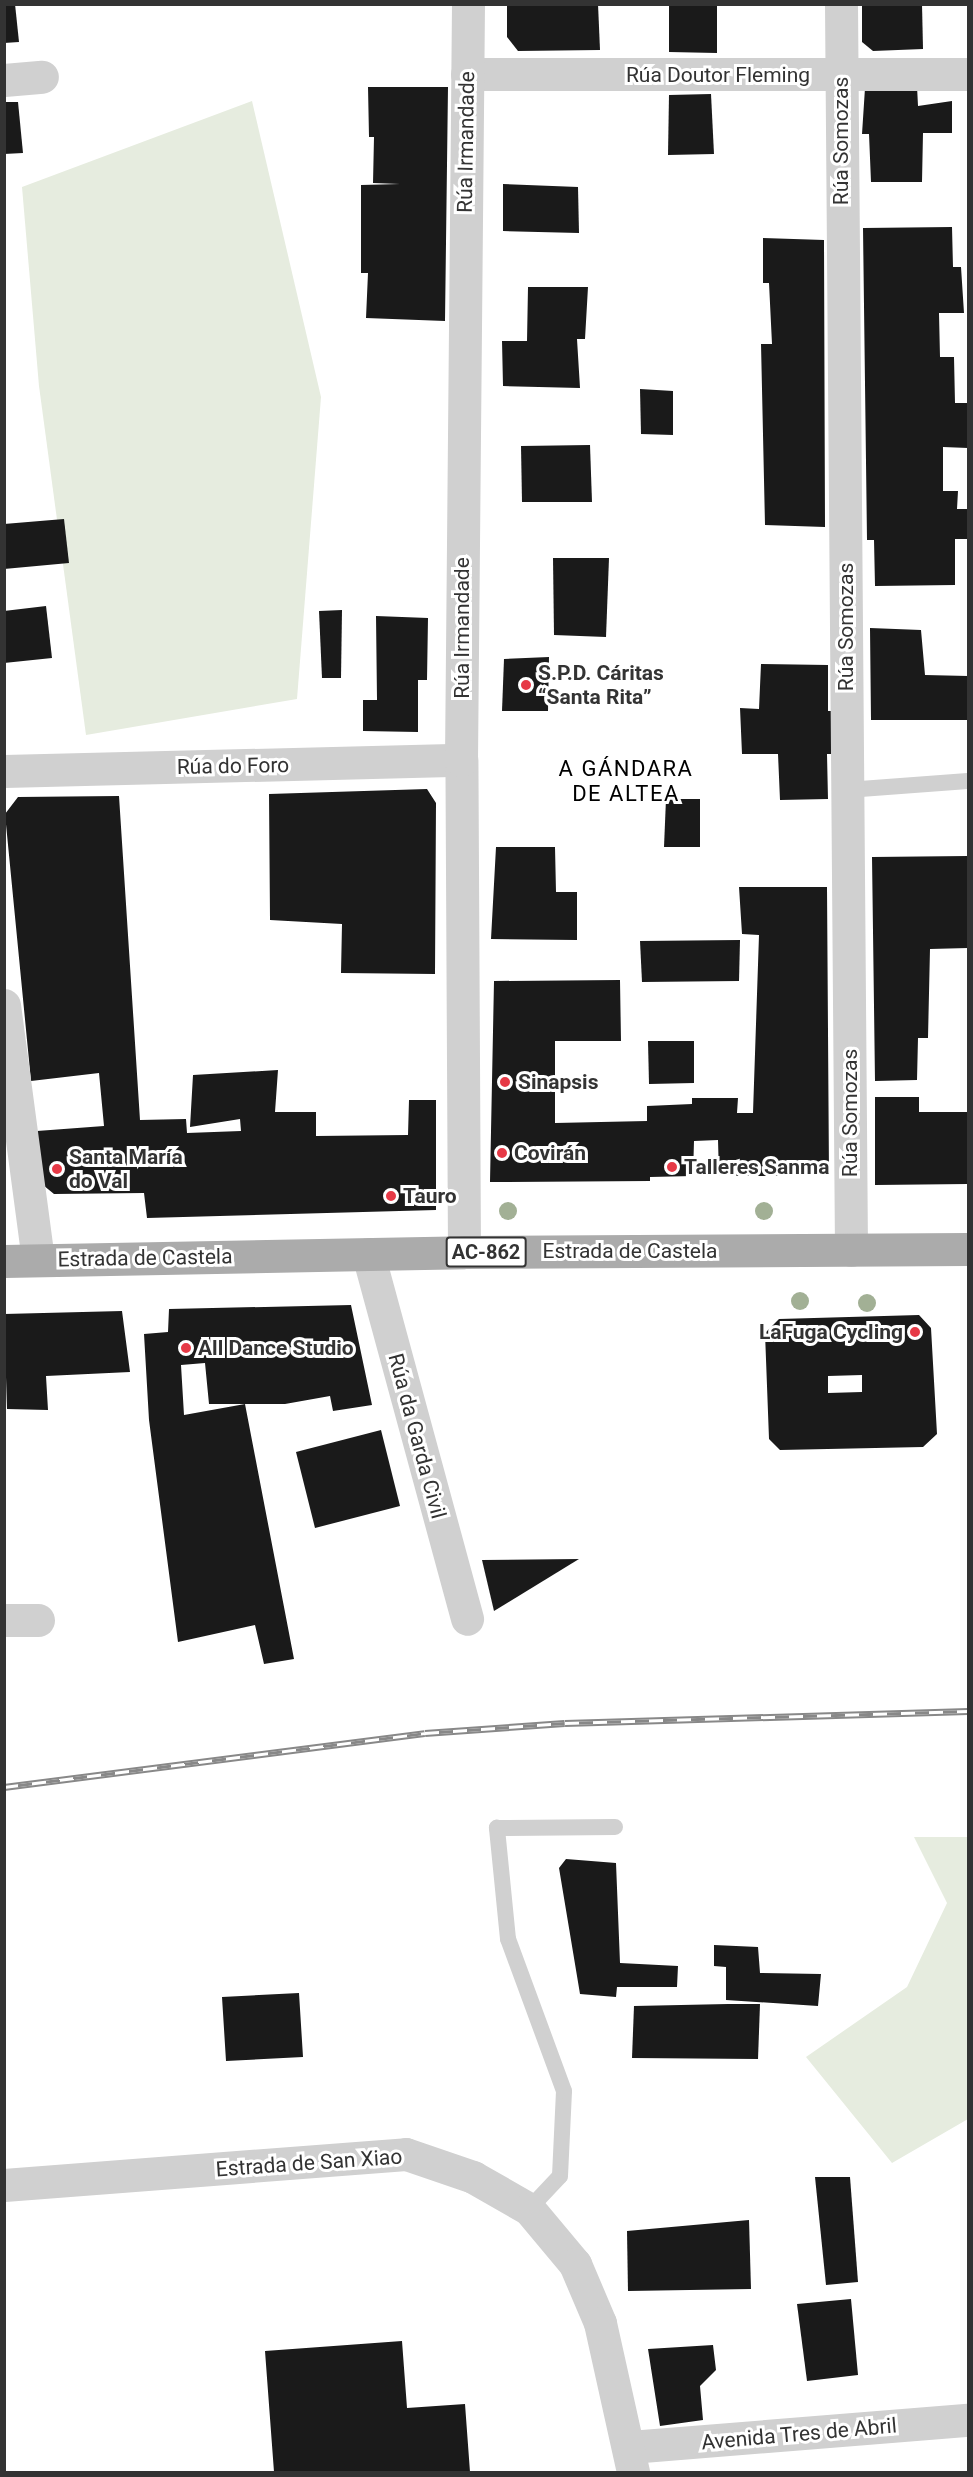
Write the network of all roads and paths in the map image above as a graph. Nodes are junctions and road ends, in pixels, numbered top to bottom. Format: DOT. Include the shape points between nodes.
graph roads {
  1 [pos="468,4"];
  2 [pos="841,4"];
  3 [pos="467,74"];
  4 [pos="969,74"];
  5 [pos="841,75"];
  6 [pos="42,77"];
  7 [pos="4,80"];
  8 [pos="461,760"];
  9 [pos="4,771"];
  10 [pos="969,781"];
  11 [pos="847,790"];
  12 [pos="4,1005"];
  13 [pos="969,1249"];
  14 [pos="851,1250"];
  15 [pos="464,1252"];
  16 [pos="368,1254"];
  17 [pos="38,1260"];
  18 [pos="4,1261"];
  19 [pos="466,1619"];
  20 [pos="4,1620"];
  21 [pos="38,1620"];
  22 [pos="615,1827"];
  23 [pos="4,2185"];
  24 [pos="529,2209"];
  25 [pos="969,2420"];
  26 [pos="632,2460"];
  1 -- 3 [label="street, Rúa Irmandade"];
  2 -- 5 [label="street, Rúa Somozas"];
  3 -- 5 [label="street, Rúa Doutor Fleming"];
  3 -- 8 [label="street, Rúa Irmandade"];
  4 -- 5 [label="street, Rúa Doutor Fleming"];
  5 -- 11 [label="street, Rúa Somozas"];
  6 -- 7 [label="street"];
  8 -- 9 [label="street, Rúa do Foro"];
  8 -- 15 [label="street, Rúa Irmandade"];
  10 -- 11 [label="lane"];
  11 -- 14 [label="street, Rúa Somozas"];
  12 -- 17 [label="street"];
  13 -- 14 [label="main road, Estrada de Castela / AC-862"];
  14 -- 15 [label="main road, Estrada de Castela / AC-862"];
  15 -- 16 [label="main road, Estrada de Castela / AC-862"];
  16 -- 17 [label="main road, Estrada de Castela / AC-862"];
  16 -- 19 [label="street, Rúa da Garda Civil"];
  17 -- 18 [label="main road, Estrada de Castela / AC-862"];
  20 -- 21 [label="street"];
  22 -- 24 [label="lane" via="497,1828 508,1940 564,2091 560,2175"];
  23 -- 24 [label="street, Estrada de San Xiao" via="406,2154 473,2177"];
  24 -- 26 [label="street, Estrada de San Xiao" via="575,2264 600,2323"];
  25 -- 26 [label="street, Avenida Tres de Abril"];
}
